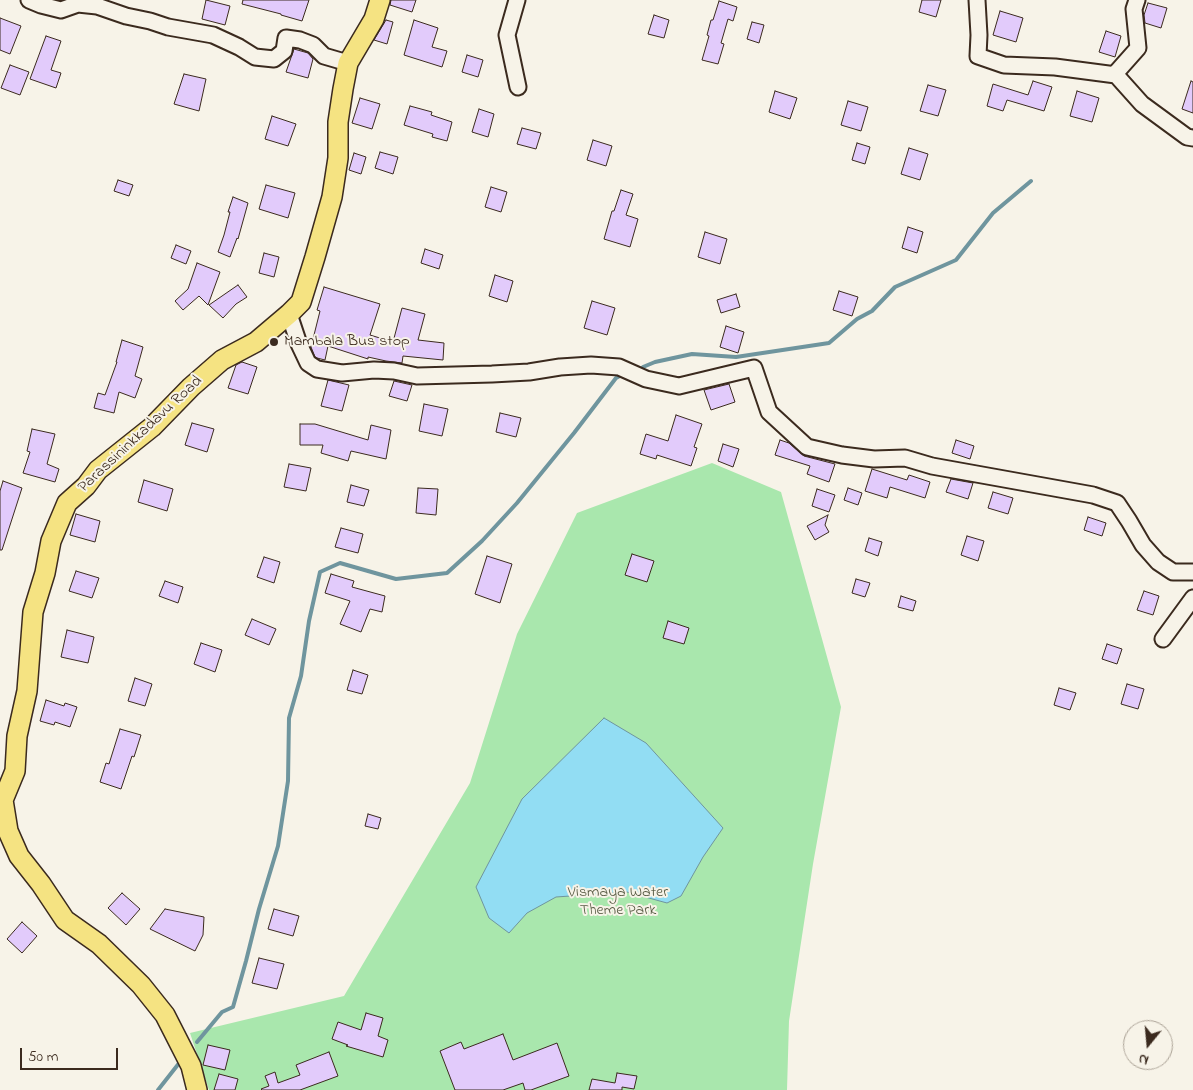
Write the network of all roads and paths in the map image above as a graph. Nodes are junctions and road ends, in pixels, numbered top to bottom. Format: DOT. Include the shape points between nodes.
graph roads {
  1 [pos="29,0"];
  2 [pos="380,0"];
  3 [pos="517,0"];
  4 [pos="976,0"];
  5 [pos="1137,0"];
  6 [pos="348,63"];
  7 [pos="1114,75"];
  8 [pos="518,87"];
  9 [pos="1193,138"];
  10 [pos="289,314"];
  11 [pos="1193,572"];
  12 [pos="1193,598"];
  13 [pos="1163,639"];
  14 [pos="197,1090"];
  1 -- 6 [label="street" via="61,10 78,4 97,6 168,27 214,35 255,57 274,60 284,50 286,38 300,40 313,45 324,56"];
  2 -- 6 [label="main road, Parassininkkadavu Road" via="374,19"];
  3 -- 8 [label="street" via="507,35"];
  4 -- 7 [label="street" via="978,56 1004,65 1055,67"];
  5 -- 7 [label="street" via="1134,9 1138,48"];
  6 -- 10 [label="main road, Parassininkkadavu Road" via="338,122 338,158 332,197 301,302"];
  7 -- 9 [label="street" via="1142,104"];
  10 -- 11 [label="street" via="308,363 317,369 342,373 374,370 417,376 492,374 591,365 619,367 646,379 679,386 754,368 770,412 807,447 866,458 905,458 932,466 1093,495 1117,503 1143,545 1158,562 1173,572"];
  10 -- 14 [label="main road, Parassininkkadavu Road" via="256,342 222,360 152,427 98,470 67,503 51,541 33,612 15,771 3,800 8,831 19,856 65,920 99,944 141,985 165,1015 191,1066"];
  12 -- 13 [label="street"];
}
